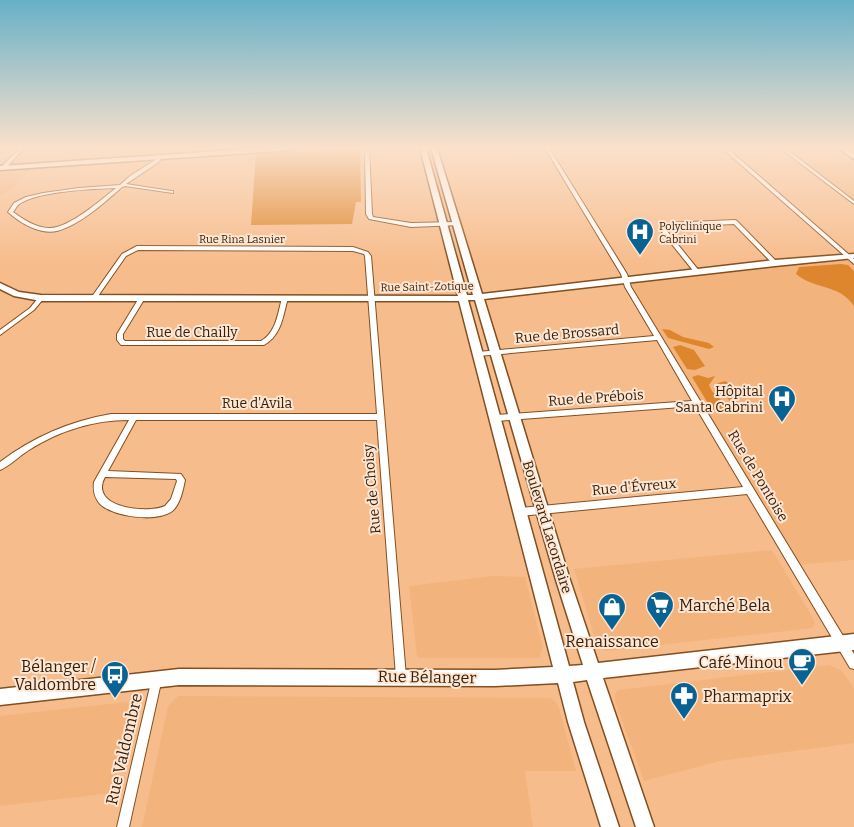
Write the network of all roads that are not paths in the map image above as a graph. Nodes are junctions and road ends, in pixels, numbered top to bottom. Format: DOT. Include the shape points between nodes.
graph roads {
  1 [pos="122,186"];
  2 [pos="115,187"];
  3 [pos="127,187"];
  4 [pos="368,187"];
  5 [pos="433,187"];
  6 [pos="445,187"];
  7 [pos="571,187"];
  8 [pos="769,187"];
  9 [pos="833,187"];
  10 [pos="171,192"];
  11 [pos="854,203"];
  12 [pos="443,224"];
  13 [pos="456,224"];
  14 [pos="852,258"];
  15 [pos="775,263"];
  16 [pos="697,272"];
  17 [pos="626,281"];
  18 [pos="0,286"];
  19 [pos="479,297"];
  20 [pos="42,298"];
  21 [pos="94,298"];
  22 [pos="142,298"];
  23 [pos="285,298"];
  24 [pos="463,298"];
  25 [pos="371,299"];
  26 [pos="0,334"];
  27 [pos="659,338"];
  28 [pos="496,352"];
  29 [pos="478,354"];
  30 [pos="698,403"];
  31 [pos="134,417"];
  32 [pos="514,417"];
  33 [pos="381,418"];
  34 [pos="496,418"];
  35 [pos="0,467"];
  36 [pos="104,474"];
  37 [pos="750,490"];
  38 [pos="542,510"];
  39 [pos="520,512"];
  40 [pos="848,643"];
  41 [pos="854,664"];
  42 [pos="593,672"];
  43 [pos="401,676"];
  44 [pos="563,676"];
  45 [pos="157,678"];
  46 [pos="0,697"];
  47 [pos="123,827"];
  48 [pos="610,827"];
  49 [pos="645,827"];
  1 -- 2 [label="street" via="96,206 52,230 10,211 43,193"];
  3 -- 10 [label="street"];
  4 -- 12 [label="street" via="371,218 399,224"];
  5 -- 12 [label="street, Boulevard Lacordaire"];
  6 -- 13 [label="street, Boulevard Lacordaire"];
  7 -- 17 [label="street, Rue de Pontoise"];
  8 -- 14 [label="street"];
  9 -- 11 [label="street"];
  12 -- 13 [label="street"];
  12 -- 24 [label="street, Boulevard Lacordaire"];
  13 -- 19 [label="street, Boulevard Lacordaire"];
  14 -- 15 [label="street, Rue Saint-Zotique"];
  15 -- 16 [label="street, Rue Saint-Zotique"];
  15 -- 16 [label="street" via="735,222 663,227"];
  16 -- 17 [label="street, Rue Saint-Zotique"];
  17 -- 19 [label="street, Rue Saint-Zotique"];
  17 -- 27 [label="street, Rue de Pontoise"];
  18 -- 20 [label="street, Rue Saint-Zotique" via="17,294"];
  19 -- 24 [label="street, Rue Saint-Zotique"];
  19 -- 28 [label="street, Boulevard Lacordaire"];
  20 -- 21 [label="street, Rue Saint-Zotique"];
  20 -- 26 [label="street"];
  21 -- 22 [label="street, Rue Saint-Zotique"];
  21 -- 25 [label="street, Rue Rina Lasnier" via="124,255 137,248 364,251 367,254"];
  22 -- 23 [label="street, Rue Saint-Zotique"];
  22 -- 23 [label="street, Rue de Chailly" via="120,334 123,343 262,343 274,334"];
  23 -- 25 [label="street, Rue Saint-Zotique"];
  24 -- 25 [label="street, Rue Saint-Zotique"];
  24 -- 29 [label="street, Boulevard Lacordaire"];
  25 -- 33 [label="street, Rue de Choisy"];
  27 -- 28 [label="street, Rue de Brossard"];
  27 -- 30 [label="street, Rue de Pontoise"];
  28 -- 29 [label="street, Rue de Brossard"];
  28 -- 32 [label="street, Boulevard Lacordaire"];
  29 -- 34 [label="street, Boulevard Lacordaire"];
  30 -- 32 [label="street, Rue de Prébois"];
  30 -- 37 [label="street, Rue de Pontoise"];
  31 -- 33 [label="street, Rue d'Avila"];
  31 -- 35 [label="street, Rue d'Avila" via="97,419 58,431 21,451"];
  31 -- 36 [label="street"];
  32 -- 34 [label="street, Rue de Prébois"];
  32 -- 38 [label="street, Boulevard Lacordaire"];
  33 -- 43 [label="street, Rue de Choisy"];
  34 -- 39 [label="street, Boulevard Lacordaire"];
  36 -- 36 [label="street" via="96,486 100,498 116,510 126,512 166,510 171,506 181,480 175,476"];
  37 -- 38 [label="street, Rue d'Évreux"];
  37 -- 40 [label="street, Rue de Pontoise"];
  38 -- 39 [label="street, Rue d'Évreux"];
  38 -- 42 [label="street, Boulevard Lacordaire"];
  39 -- 44 [label="street, Boulevard Lacordaire"];
  40 -- 41 [label="street, Rue de Pontoise"];
  40 -- 42 [label="street, Rue Bélanger"];
  42 -- 44 [label="street, Rue Bélanger"];
  42 -- 49 [label="street, Boulevard Lacordaire"];
  43 -- 44 [label="street, Rue Bélanger"];
  43 -- 45 [label="street, Rue Bélanger"];
  44 -- 48 [label="street, Boulevard Lacordaire"];
  45 -- 46 [label="street, Rue Bélanger"];
  45 -- 47 [label="street, Rue Valdombre"];
}
